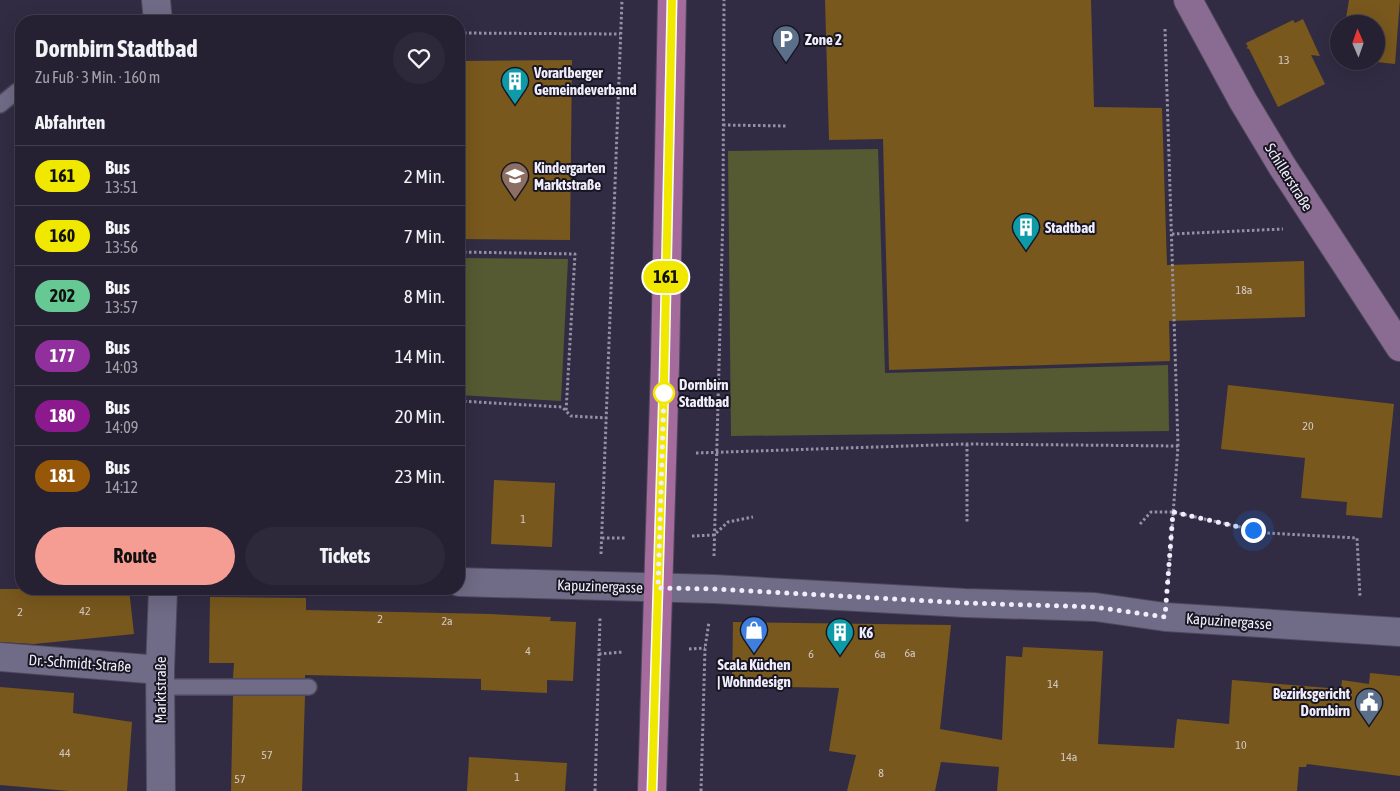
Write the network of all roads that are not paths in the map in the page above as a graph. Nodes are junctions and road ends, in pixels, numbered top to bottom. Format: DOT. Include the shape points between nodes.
graph roads {
  1 [pos="156,0"];
  2 [pos="672,0"];
  3 [pos="1188,0"];
  4 [pos="157,15"];
  5 [pos="15,93"];
  6 [pos="0,105"];
  7 [pos="1400,347"];
  8 [pos="465,582"];
  9 [pos="658,588"];
  10 [pos="163,595"];
  11 [pos="1400,632"];
  12 [pos="0,657"];
  13 [pos="160,678"];
  14 [pos="309,687"];
  15 [pos="161,791"];
  16 [pos="652,791"];
  1 -- 4 [label="street"];
  2 -- 9 [label="main road"];
  3 -- 7 [label="street, Schillerstraße" via="1243,101"];
  5 -- 6 [label="lane"];
  8 -- 9 [label="street, Kapuzinergasse"];
  9 -- 11 [label="street, Kapuzinergasse" via="1095,607 1165,617"];
  9 -- 16 [label="main road"];
  10 -- 13 [label="street, Marktstraße"];
  12 -- 13 [label="street, Dr.-Schmidt-Straße"];
  13 -- 14 [label="lane"];
  13 -- 15 [label="street, Marktstraße"];
}
